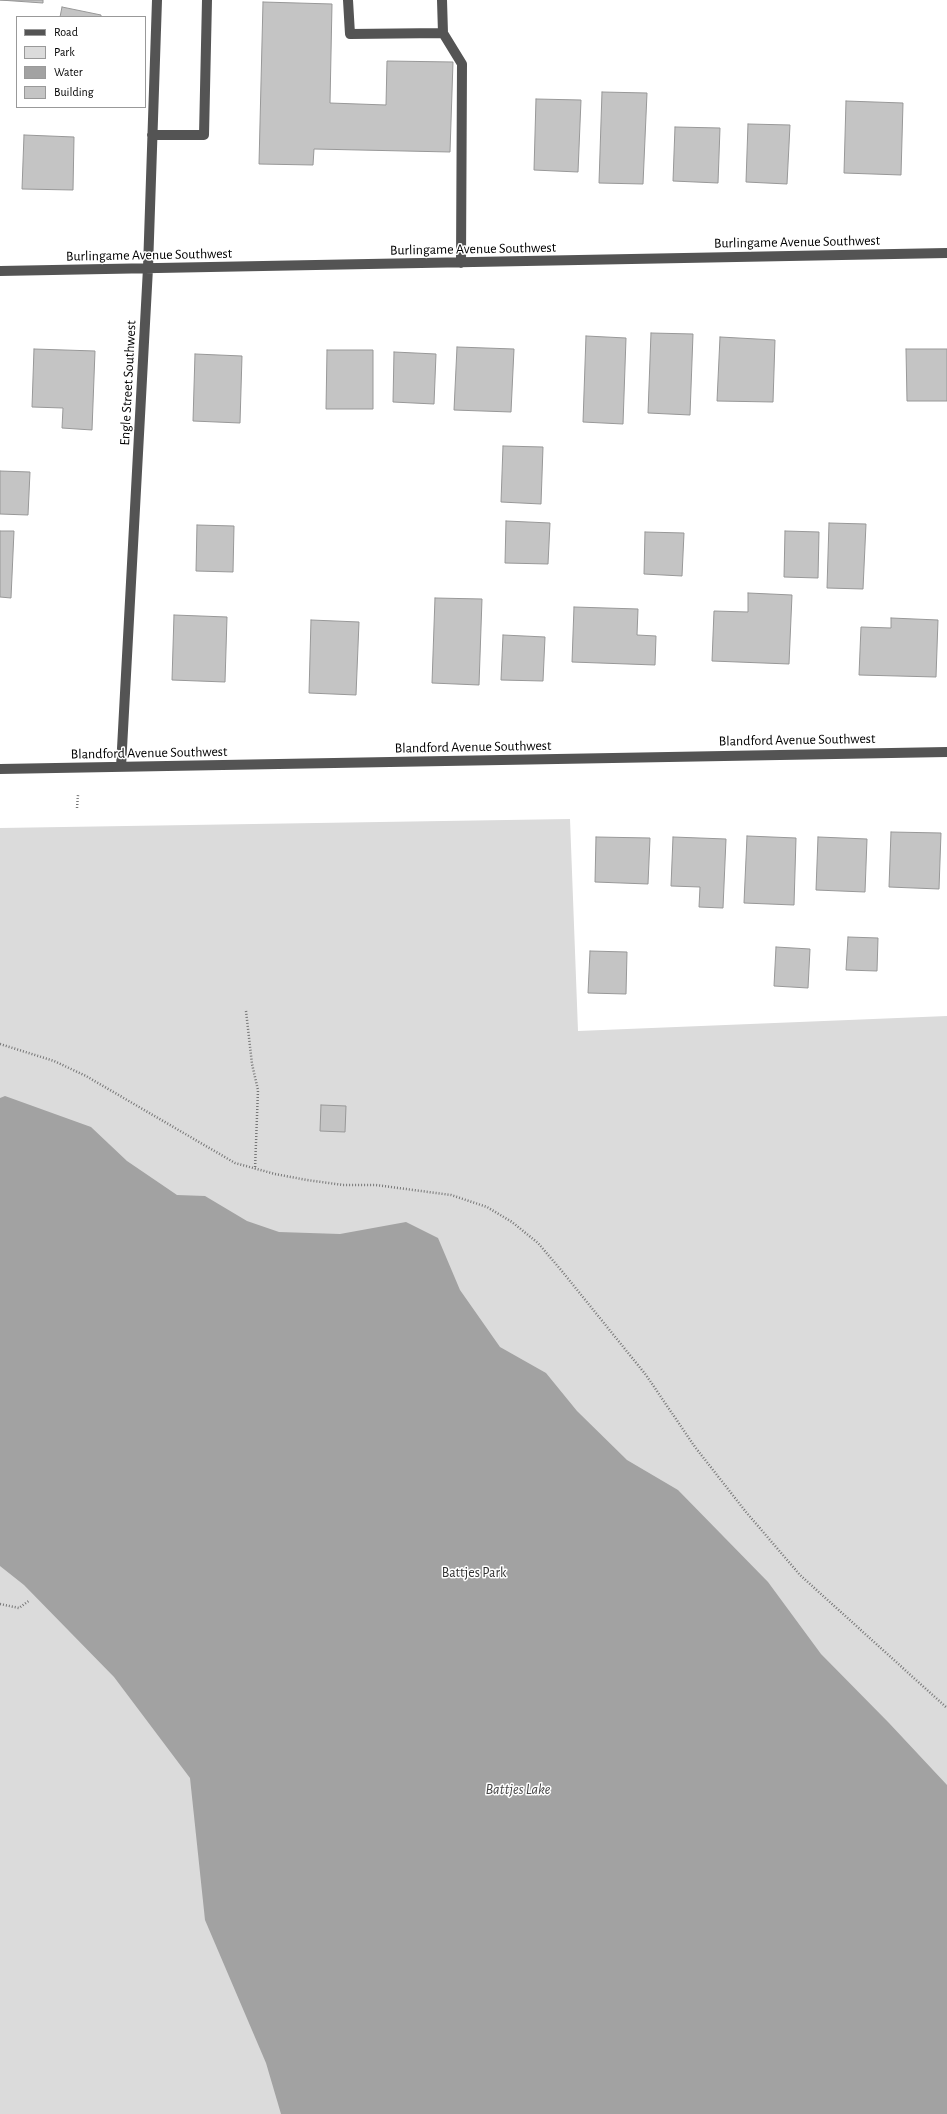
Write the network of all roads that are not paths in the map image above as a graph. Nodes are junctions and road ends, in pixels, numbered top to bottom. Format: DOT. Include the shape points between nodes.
graph roads {
  1 [pos="157,0"];
  2 [pos="207,0"];
  3 [pos="348,0"];
  4 [pos="442,0"];
  5 [pos="443,33"];
  6 [pos="152,135"];
  7 [pos="947,253"];
  8 [pos="461,263"];
  9 [pos="148,268"];
  10 [pos="0,271"];
  11 [pos="947,752"];
  12 [pos="122,768"];
  13 [pos="0,769"];
  1 -- 6 [label="street, Engle Street Southwest"];
  2 -- 6 [label="street" via="204,135"];
  3 -- 5 [label="street" via="350,34"];
  4 -- 5 [label="street"];
  5 -- 8 [label="street" via="462,64"];
  6 -- 9 [label="street, Engle Street Southwest"];
  7 -- 8 [label="street, Burlingame Avenue Southwest"];
  8 -- 9 [label="street, Burlingame Avenue Southwest"];
  9 -- 10 [label="street, Burlingame Avenue Southwest"];
  9 -- 12 [label="street, Engle Street Southwest"];
  11 -- 12 [label="street, Blandford Avenue Southwest"];
  12 -- 13 [label="street, Blandford Avenue Southwest"];
}
